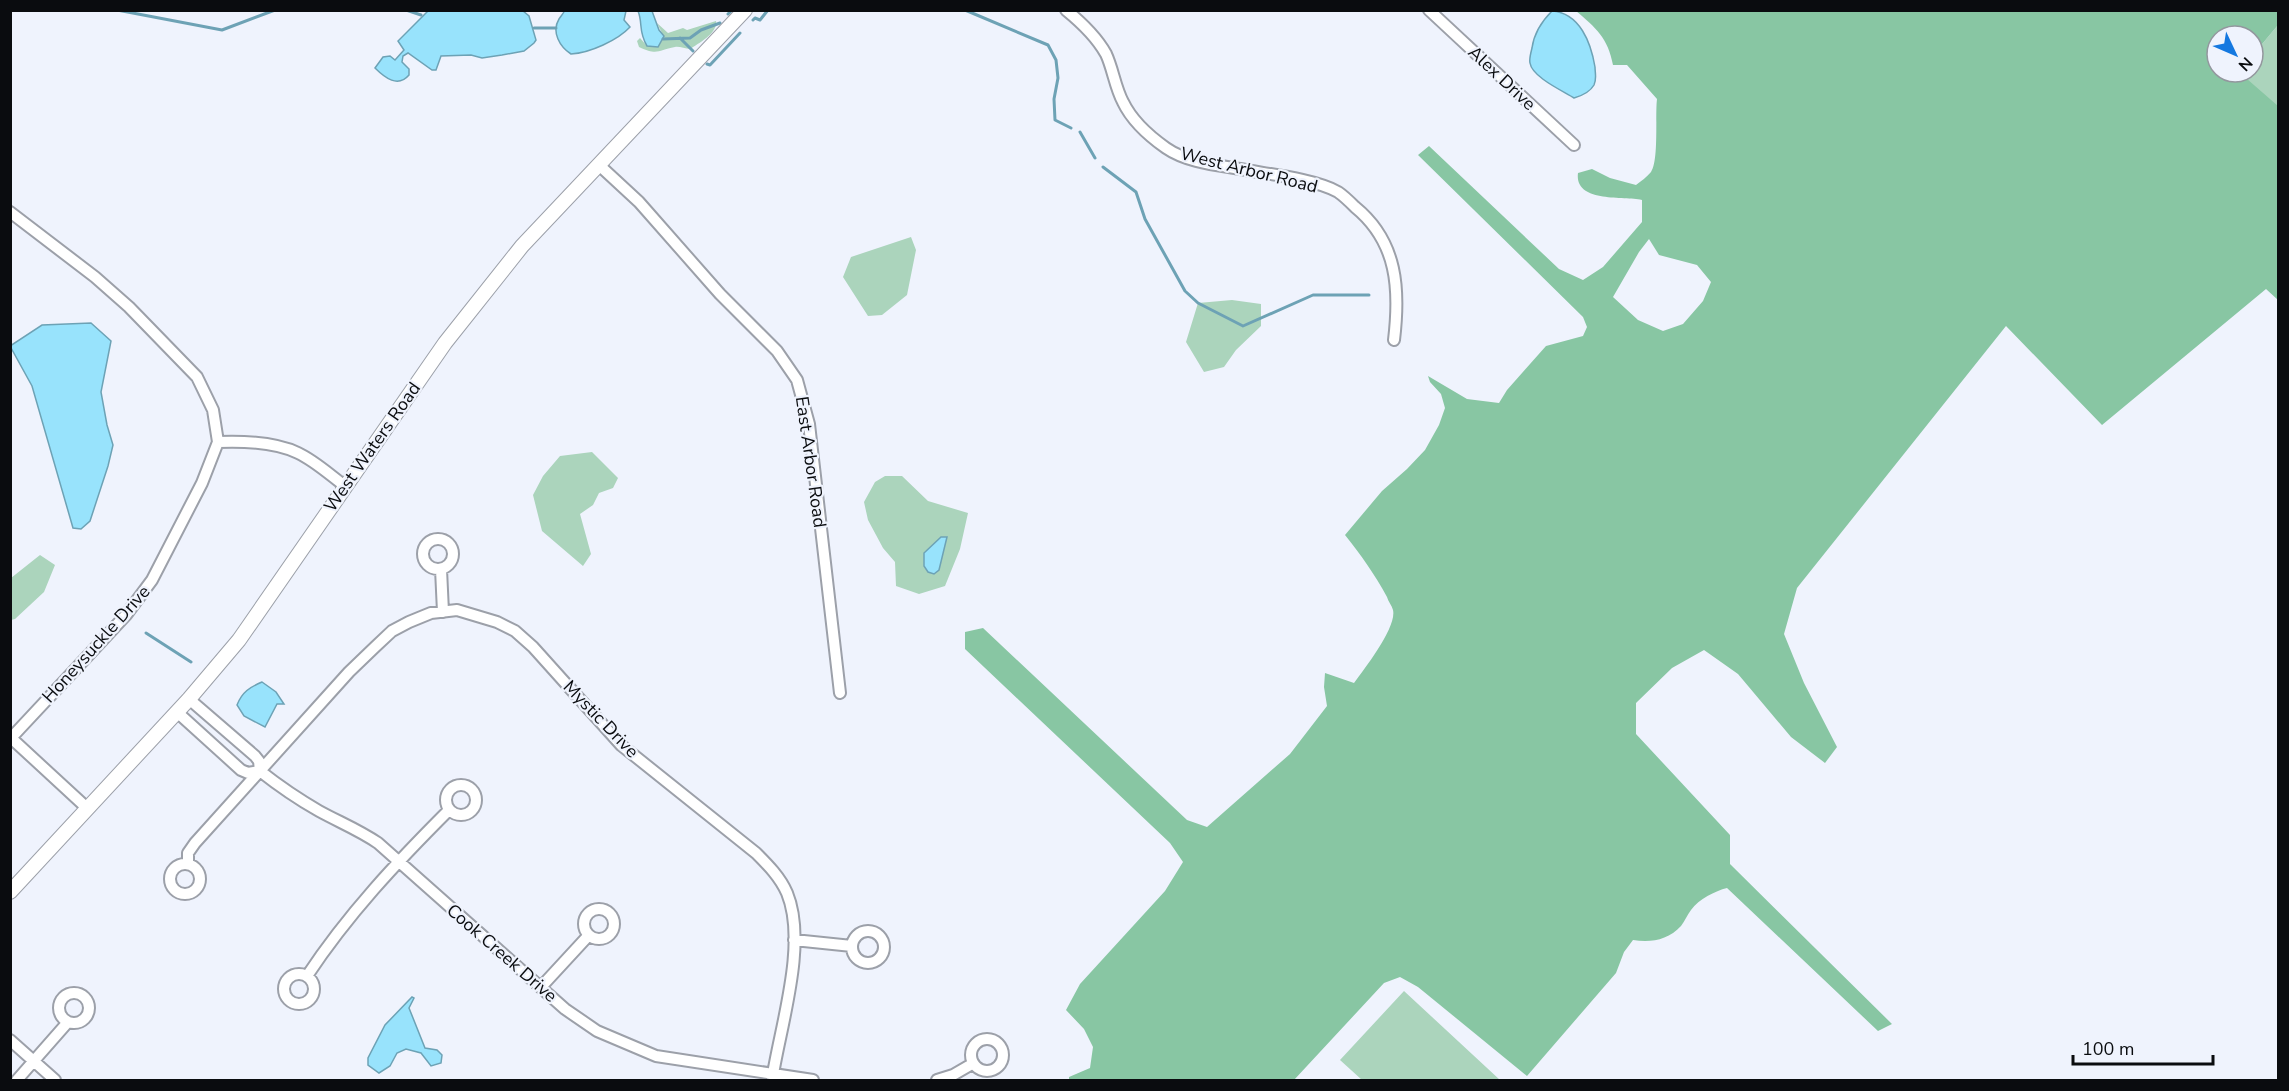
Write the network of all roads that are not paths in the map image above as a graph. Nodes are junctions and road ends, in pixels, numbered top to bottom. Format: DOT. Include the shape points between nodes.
graph roads {
  1 [pos="745,10"];
  2 [pos="1066,10"];
  3 [pos="1430,10"];
  4 [pos="1574,145"];
  5 [pos="599,165"];
  6 [pos="13,218"];
  7 [pos="1394,340"];
  8 [pos="218,442"];
  9 [pos="345,486"];
  10 [pos="441,569"];
  11 [pos="443,612"];
  12 [pos="840,693"];
  13 [pos="189,699"];
  14 [pos="177,712"];
  15 [pos="11,737"];
  16 [pos="260,771"];
  17 [pos="87,808"];
  18 [pos="449,810"];
  19 [pos="398,861"];
  20 [pos="188,864"];
  21 [pos="10,892"];
  22 [pos="589,935"];
  23 [pos="794,940"];
  24 [pos="852,946"];
  25 [pos="307,975"];
  26 [pos="541,987"];
  27 [pos="68,1022"];
  28 [pos="10,1040"];
  29 [pos="34,1061"];
  30 [pos="972,1064"];
  31 [pos="772,1077"];
  32 [pos="17,1080"];
  33 [pos="55,1080"];
  34 [pos="813,1080"];
  35 [pos="937,1080"];
  1 -- 5 [label="street, West Waters Road"];
  2 -- 7 [label="street, West Arbor Road" via="1088,29 1106,55 1132,116 1168,150 1206,163 1300,180 1337,192 1366,216 1387,244 1395,277 1398,307"];
  3 -- 4 [label="street, Alex Drive"];
  5 -- 9 [label="street, West Waters Road" via="522,246 460,322"];
  5 -- 12 [label="street, East Arbor Road" via="639,202 720,294 777,351 797,380 809,424"];
  6 -- 8 [label="street" via="129,306 197,377 213,410"];
  8 -- 9 [label="street" via="286,448"];
  8 -- 15 [label="street, Honeysuckle Drive" via="202,483 152,580 126,615"];
  9 -- 13 [label="street, West Waters Road" via="239,640"];
  10 -- 11 [label="street"];
  11 -- 16 [label="street, Mystic Drive" via="409,622 383,639 348,672"];
  11 -- 23 [label="street, Mystic Drive" via="473,614 515,631 621,745 756,853 786,892 792,909"];
  13 -- 14 [label="street, West Waters Road"];
  13 -- 16 [label="street, Cook Creek Drive" via="255,756"];
  14 -- 16 [label="street, Cook Creek Drive" via="241,770 248,774"];
  14 -- 17 [label="street, West Waters Road"];
  15 -- 17 [label="street"];
  16 -- 19 [label="street, Cook Creek Drive" via="321,812 356,828"];
  16 -- 20 [label="street, Mystic Drive" via="195,843 188,853"];
  17 -- 21 [label="street, West Waters Road"];
  18 -- 19 [label="street"];
  19 -- 25 [label="street" via="350,915"];
  19 -- 26 [label="street, Cook Creek Drive"];
  22 -- 26 [label="street"];
  23 -- 24 [label="street"];
  23 -- 31 [label="street, Mystic Drive"];
  26 -- 31 [label="street, Cook Creek Drive" via="581,1021 656,1056"];
  27 -- 29 [label="street"];
  28 -- 29 [label="street"];
  29 -- 32 [label="street"];
  29 -- 33 [label="street"];
  30 -- 35 [label="street"];
  31 -- 34 [label="street, Cook Creek Drive"];
}
